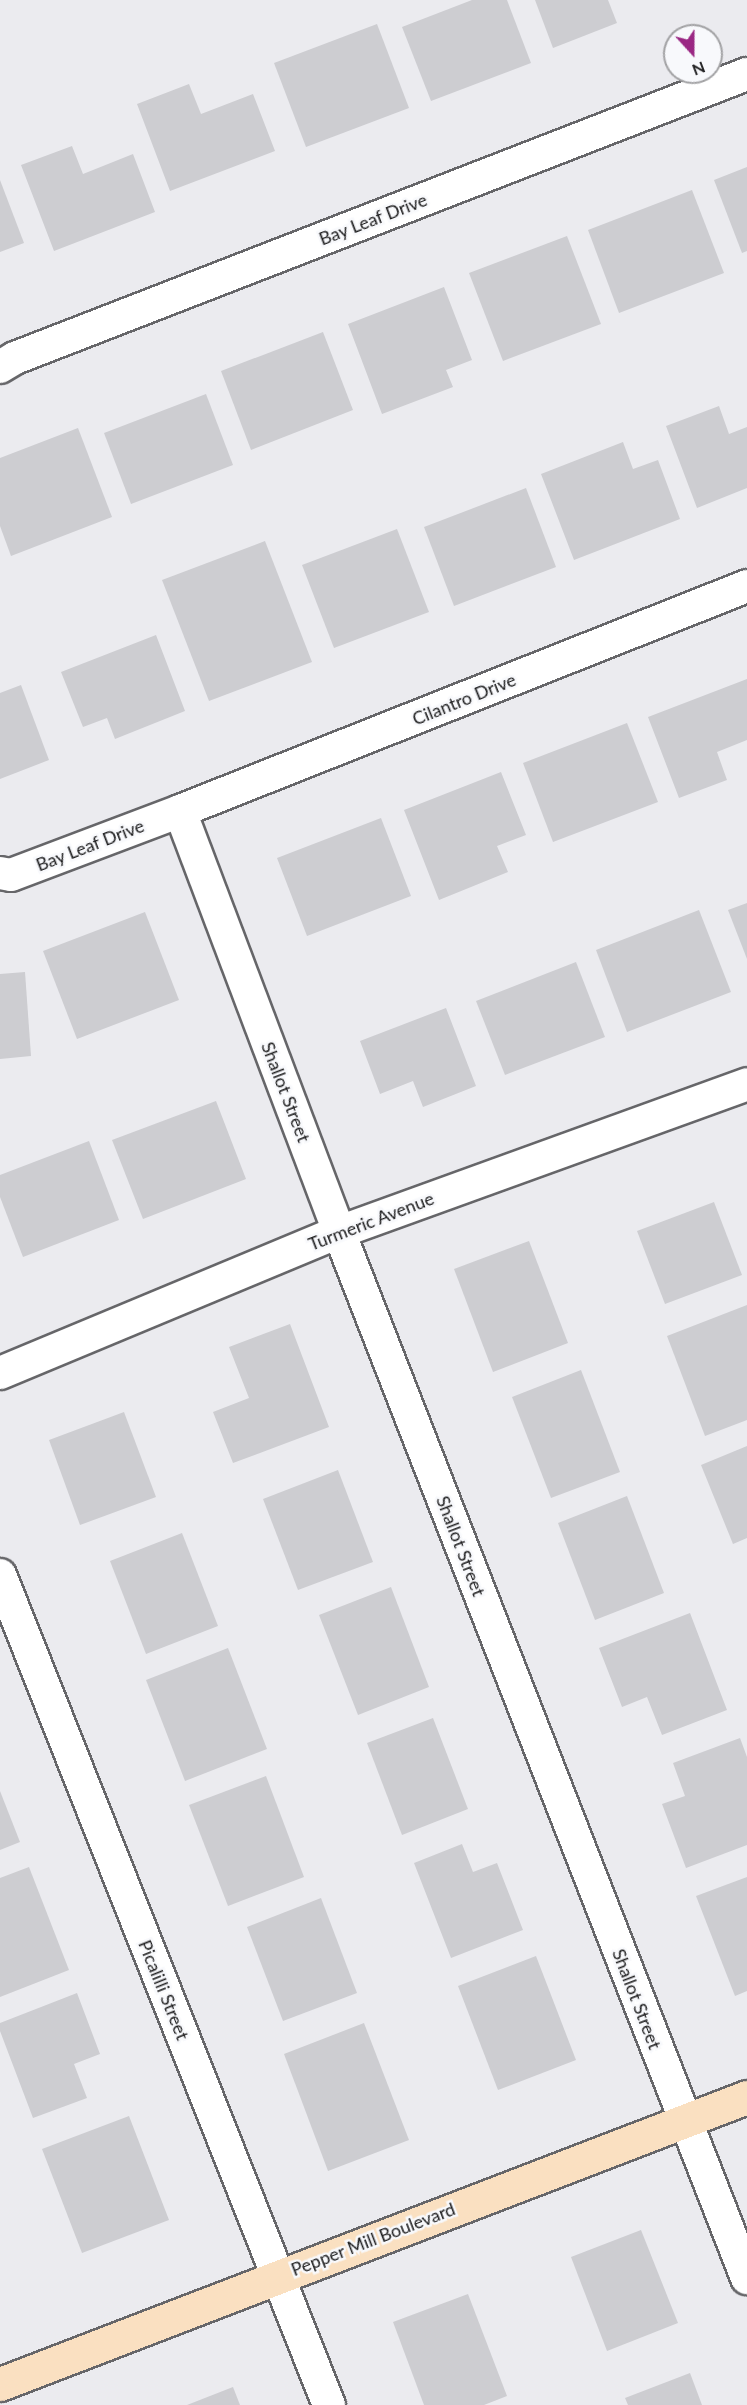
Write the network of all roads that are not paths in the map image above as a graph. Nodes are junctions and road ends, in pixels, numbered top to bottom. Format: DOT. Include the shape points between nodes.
graph roads {
  1 [pos="747,74"];
  2 [pos="0,367"];
  3 [pos="747,586"];
  4 [pos="180,811"];
  5 [pos="0,873"];
  6 [pos="747,1084"];
  7 [pos="339,1232"];
  8 [pos="0,1373"];
  9 [pos="0,1575"];
  10 [pos="747,2097"];
  11 [pos="684,2121"];
  12 [pos="278,2276"];
  13 [pos="747,2278"];
  14 [pos="0,2384"];
  15 [pos="328,2405"];
  1 -- 2 [label="street, Bay Leaf Drive" via="15,357"];
  3 -- 4 [label="street, Cilantro Drive"];
  4 -- 5 [label="street, Bay Leaf Drive" via="11,875"];
  4 -- 7 [label="street, Shallot Street"];
  6 -- 7 [label="street, Turmeric Avenue"];
  7 -- 8 [label="street, Turmeric Avenue"];
  7 -- 11 [label="street, Shallot Street"];
  9 -- 12 [label="street, Picalilli Street"];
  10 -- 11 [label="street, Pepper Mill Boulevard"];
  11 -- 12 [label="street, Pepper Mill Boulevard"];
  11 -- 13 [label="street, Shallot Street"];
  12 -- 14 [label="street, Pepper Mill Boulevard"];
  12 -- 15 [label="street, Picalilli Street"];
}
